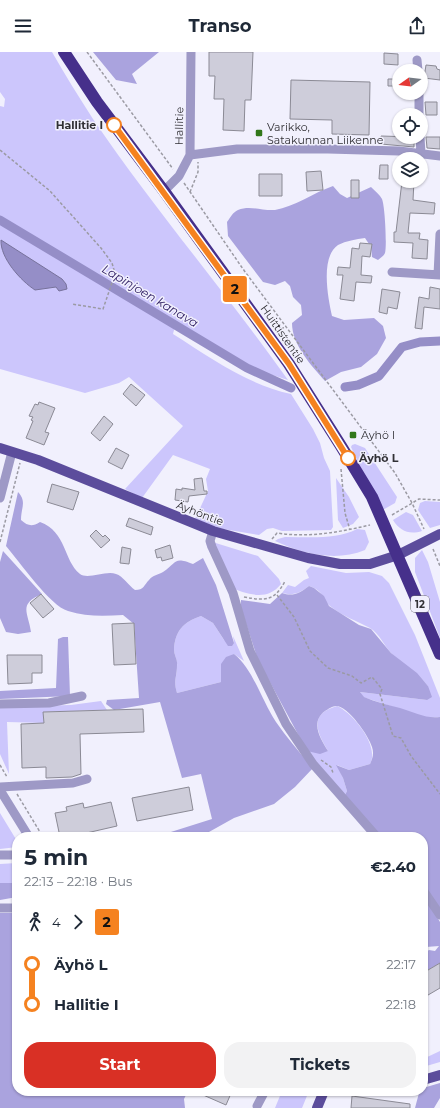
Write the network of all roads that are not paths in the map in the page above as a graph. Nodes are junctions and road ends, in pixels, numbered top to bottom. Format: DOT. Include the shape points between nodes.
graph roads {
  1 [pos="64,52"];
  2 [pos="191,52"];
  3 [pos="417,60"];
  4 [pos="417,64"];
  5 [pos="392,152"];
  6 [pos="190,155"];
  7 [pos="428,155"];
  8 [pos="440,156"];
  9 [pos="164,191"];
  10 [pos="440,234"];
  11 [pos="392,272"];
  12 [pos="439,275"];
  13 [pos="0,448"];
  14 [pos="12,452"];
  15 [pos="0,498"];
  16 [pos="213,531"];
  17 [pos="440,534"];
  18 [pos="398,555"];
  19 [pos="440,654"];
  20 [pos="82,696"];
  21 [pos="0,704"];
  22 [pos="87,779"];
  23 [pos="0,786"];
  24 [pos="0,790"];
  25 [pos="26,832"];
  26 [pos="373,832"];
  27 [pos="0,855"];
  28 [pos="12,855"];
  29 [pos="428,897"];
  30 [pos="0,908"];
  31 [pos="12,908"];
  32 [pos="440,915"];
  33 [pos="440,1075"];
  34 [pos="428,1079"];
  35 [pos="262,1096"];
  36 [pos="322,1096"];
  37 [pos="257,1106"];
  38 [pos="317,1108"];
  1 -- 9 [label="highway, Huittistentie / 12" via="97,102"];
  2 -- 6 [label="street, Hallitie"];
  3 -- 4 [label="street"];
  5 -- 6 [label="street" via="328,149 237,149"];
  6 -- 9 [label="street, Hallitie" via="179,176"];
  7 -- 8 [label="street"];
  9 -- 18 [label="highway, Huittistentie / 12" via="289,364 372,497"];
  10 -- 12 [label="street"];
  11 -- 12 [label="street"];
  13 -- 14 [label="main road, Äyhöntie"];
  14 -- 15 [label="street"];
  14 -- 16 [label="main road, Äyhöntie" via="38,460"];
  16 -- 18 [label="main road, Äyhöntie" via="308,558 356,565 370,564"];
  16 -- 26 [label="street" via="210,541 233,593 250,651 286,724 313,764"];
  17 -- 18 [label="main road, Äyhöntie"];
  18 -- 19 [label="highway, Huittistentie / 12"];
  20 -- 21 [label="street" via="49,703"];
  22 -- 23 [label="street" via="73,783"];
  24 -- 25 [label="street"];
  27 -- 28 [label="street"];
  29 -- 32 [label="street"];
  30 -- 31 [label="street"];
  33 -- 34 [label="main road"];
  35 -- 37 [label="street"];
  36 -- 38 [label="main road"];
}
